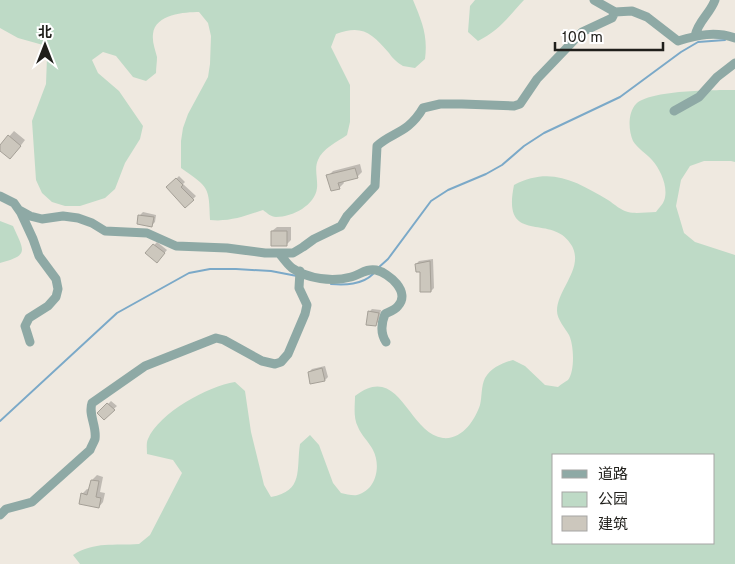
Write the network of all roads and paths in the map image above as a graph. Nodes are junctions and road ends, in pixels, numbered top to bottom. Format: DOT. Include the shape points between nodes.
graph roads {
  1 [pos="594,0"];
  2 [pos="715,0"];
  3 [pos="615,12"];
  4 [pos="695,36"];
  5 [pos="735,38"];
  6 [pos="735,63"];
  7 [pos="674,112"];
  8 [pos="0,196"];
  9 [pos="19,210"];
  10 [pos="279,253"];
  11 [pos="299,276"];
  12 [pos="30,342"];
  13 [pos="386,342"];
  14 [pos="0,515"];
  1 -- 3 [label="street"];
  2 -- 4 [label="street" via="697,26"];
  3 -- 4 [label="street" via="632,11 647,17 678,41"];
  3 -- 10 [label="street" via="612,18 582,32 537,79 520,104 440,104 423,108 407,127 378,146 375,186 341,226 292,253"];
  4 -- 5 [label="street" via="721,34"];
  6 -- 7 [label="street" via="699,96"];
  8 -- 9 [label="street"];
  9 -- 10 [label="street" via="42,219 78,218 105,231 147,232 176,246"];
  9 -- 12 [label="street" via="39,256 56,279 58,289 48,306 29,318 25,326"];
  10 -- 11 [label="street"];
  11 -- 13 [label="street" via="337,280 377,270 390,276 402,300 385,314 382,321 382,336"];
  11 -- 14 [label="street" via="299,288 307,306 288,354 280,362 262,361 216,338 145,366 92,403 95,440 90,450 32,502 6,509"];
}
